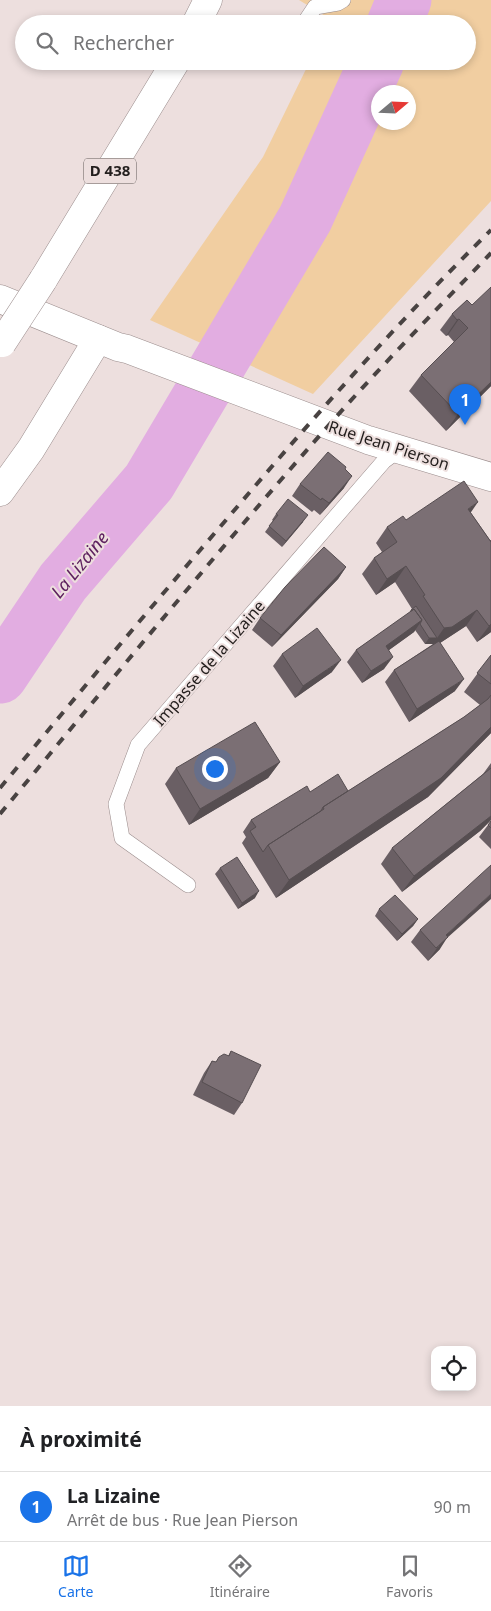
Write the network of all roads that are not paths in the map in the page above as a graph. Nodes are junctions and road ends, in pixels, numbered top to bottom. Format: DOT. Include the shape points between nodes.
graph roads {
  1 [pos="208,0"];
  2 [pos="343,0"];
  3 [pos="200,15"];
  4 [pos="310,15"];
  5 [pos="171,70"];
  6 [pos="1,300"];
  7 [pos="98,339"];
  8 [pos="1,345"];
  9 [pos="399,450"];
  10 [pos="491,477"];
  11 [pos="0,492"];
  12 [pos="188,886"];
  1 -- 3 [label="main road"];
  2 -- 4 [label="lane" via="315,7"];
  5 -- 8 [label="main road, D 438, bridge"];
  6 -- 7 [label="main road, Rue Jean Pierson"];
  7 -- 9 [label="main road, Rue Jean Pierson"];
  7 -- 11 [label="main road" via="31,449"];
  9 -- 10 [label="main road, Rue Jean Pierson"];
  9 -- 12 [label="lane, Impasse de la Lizaine" via="384,461 138,745 116,804 122,838"];
}
